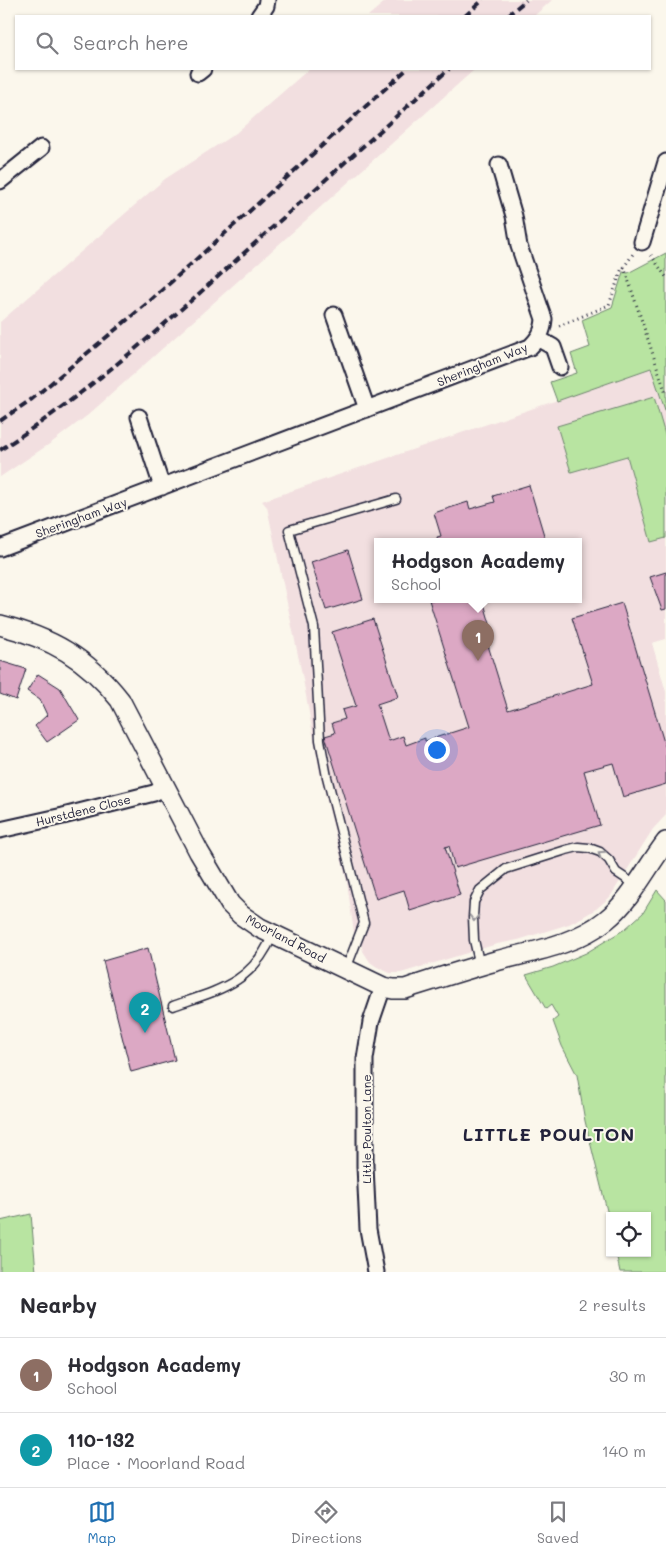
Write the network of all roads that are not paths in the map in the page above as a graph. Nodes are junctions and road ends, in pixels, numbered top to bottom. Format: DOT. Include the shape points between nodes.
graph roads {
  1 [pos="267,0"];
  2 [pos="260,15"];
  3 [pos="41,148"];
  4 [pos="666,162"];
  5 [pos="499,166"];
  6 [pos="0,181"];
  7 [pos="642,242"];
  8 [pos="334,315"];
  9 [pos="541,334"];
  10 [pos="560,367"];
  11 [pos="367,409"];
  12 [pos="139,418"];
  13 [pos="162,487"];
  14 [pos="396,499"];
  15 [pos="0,548"];
  16 [pos="0,624"];
  17 [pos="165,787"];
  18 [pos="0,830"];
  19 [pos="666,842"];
  20 [pos="637,886"];
  21 [pos="273,934"];
  22 [pos="480,966"];
  23 [pos="346,969"];
  24 [pos="383,987"];
  25 [pos="173,1006"];
  26 [pos="376,1272"];
  1 -- 2 [label="street"];
  3 -- 6 [label="street"];
  4 -- 7 [label="street"];
  5 -- 9 [label="street" via="519,246 544,319"];
  8 -- 11 [label="street"];
  9 -- 10 [label="street" via="553,347"];
  9 -- 11 [label="street, Sheringham Way" via="530,346"];
  11 -- 13 [label="street, Sheringham Way"];
  12 -- 13 [label="street"];
  13 -- 15 [label="street, Sheringham Way"];
  14 -- 23 [label="lane" via="289,530 314,627 320,740 327,777 364,923"];
  16 -- 17 [label="street, Moorland Road" via="45,639 95,672 120,700"];
  17 -- 18 [label="street, Hurstdene Close" via="154,793"];
  17 -- 21 [label="street, Moorland Road" via="230,904 250,922"];
  19 -- 20 [label="street, Moorland Road"];
  20 -- 22 [label="street, Moorland Road" via="606,921 574,940"];
  20 -- 22 [label="lane, one-way" via="616,872 600,852 589,848 566,850 506,869 480,890 474,902 474,940"];
  21 -- 23 [label="street, Moorland Road"];
  21 -- 25 [label="lane" via="266,951 238,981"];
  22 -- 24 [label="street, Moorland Road" via="405,989"];
  23 -- 24 [label="street, Moorland Road"];
  24 -- 26 [label="street, Little Poulton Lane" via="371,1022 365,1059 368,1229"];
}
